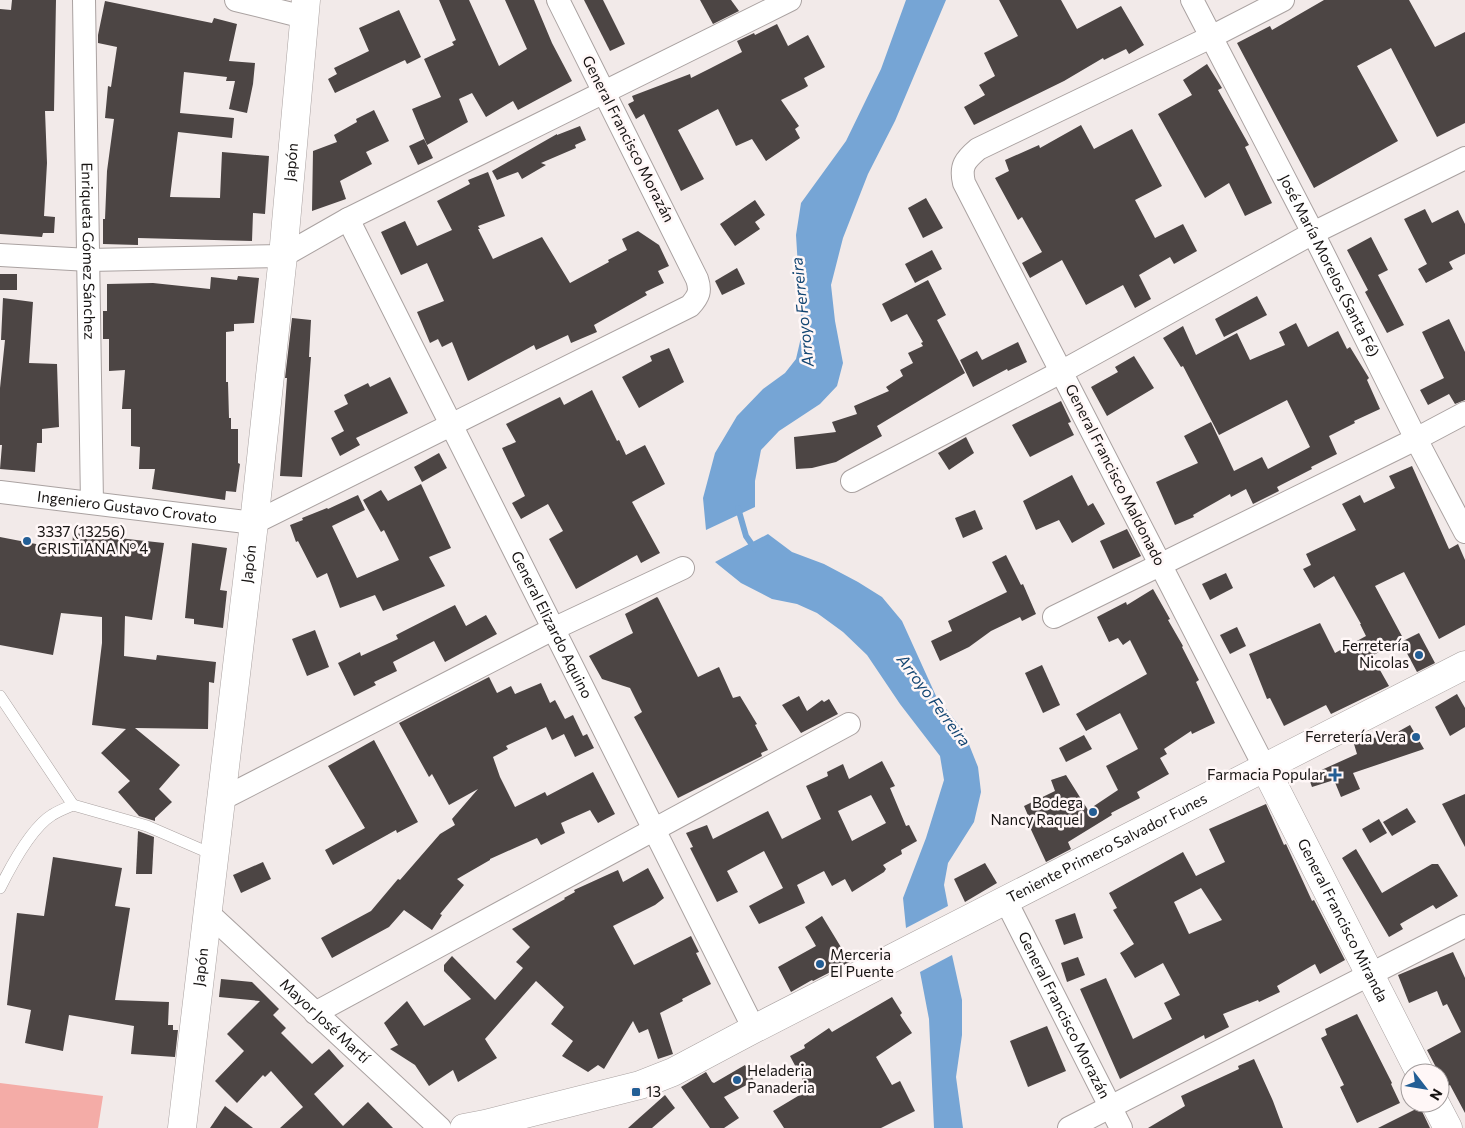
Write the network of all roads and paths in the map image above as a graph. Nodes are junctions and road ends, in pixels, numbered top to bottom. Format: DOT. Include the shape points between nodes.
graph roads {
  1 [pos="84,0"];
  2 [pos="236,0"];
  3 [pos="558,0"];
  4 [pos="790,0"];
  5 [pos="1192,0"];
  6 [pos="1283,0"];
  7 [pos="305,8"];
  8 [pos="1211,36"];
  9 [pos="604,92"];
  10 [pos="1465,158"];
  11 [pos="348,219"];
  12 [pos="1313,233"];
  13 [pos="0,255"];
  14 [pos="283,256"];
  15 [pos="89,260"];
  16 [pos="1062,372"];
  17 [pos="1465,413"];
  18 [pos="451,424"];
  19 [pos="1416,439"];
  20 [pos="852,481"];
  21 [pos="0,492"];
  22 [pos="92,503"];
  23 [pos="254,523"];
  24 [pos="1465,532"];
  25 [pos="1160,564"];
  26 [pos="683,568"];
  27 [pos="1054,618"];
  28 [pos="553,628"];
  29 [pos="1465,665"];
  30 [pos="0,696"];
  31 [pos="849,724"];
  32 [pos="1265,768"];
  33 [pos="220,800"];
  34 [pos="73,805"];
  35 [pos="654,829"];
  36 [pos="214,854"];
  37 [pos="0,888"];
  38 [pos="1006,901"];
  39 [pos="208,913"];
  40 [pos="1465,926"];
  41 [pos="1370,975"];
  42 [pos="315,1013"];
  43 [pos="754,1029"];
  44 [pos="1415,1063"];
  45 [pos="1110,1107"];
  46 [pos="1440,1113"];
  47 [pos="182,1128"];
  48 [pos="440,1128"];
  49 [pos="464,1128"];
  50 [pos="1069,1128"];
  51 [pos="1121,1128"];
  52 [pos="1448,1128"];
  1 -- 15 [label="street, Enriqueta Gómez Sánchez"];
  2 -- 7 [label="street"];
  3 -- 9 [label="street, General Francisco Morazán"];
  4 -- 9 [label="street"];
  5 -- 8 [label="street, José María Morelos (Santa Fé)"];
  6 -- 8 [label="street"];
  7 -- 14 [label="street, Japón"];
  8 -- 12 [label="street, José María Morelos (Santa Fé)"];
  8 -- 16 [label="street, General Francisco Maldonado" via="978,149 965,162 964,183"];
  9 -- 11 [label="street"];
  9 -- 18 [label="street, General Francisco Morazán" via="698,279 698,298 690,306"];
  10 -- 12 [label="street"];
  11 -- 14 [label="street"];
  11 -- 18 [label="street, General Elizardo Aquino"];
  12 -- 16 [label="street"];
  12 -- 19 [label="street, José María Morelos (Santa Fé)"];
  13 -- 15 [label="street"];
  14 -- 15 [label="street"];
  14 -- 23 [label="street, Japón"];
  15 -- 22 [label="street, Enriqueta Gómez Sánchez"];
  16 -- 20 [label="street"];
  16 -- 25 [label="street, General Francisco Maldonado"];
  17 -- 19 [label="street"];
  18 -- 23 [label="street"];
  18 -- 28 [label="street, General Elizardo Aquino"];
  19 -- 24 [label="street, José María Morelos (Santa Fé)"];
  19 -- 25 [label="street"];
  21 -- 22 [label="street, Ingeniero Gustavo Crovato"];
  22 -- 23 [label="street, Ingeniero Gustavo Crovato"];
  23 -- 33 [label="street, Japón"];
  25 -- 27 [label="street"];
  25 -- 32 [label="street, General Francisco Maldonado"];
  26 -- 28 [label="street"];
  28 -- 33 [label="street"];
  28 -- 35 [label="street, General Elizardo Aquino"];
  29 -- 32 [label="street, Teniente Primero Salvador Funes"];
  30 -- 34 [label="lane"];
  31 -- 35 [label="street"];
  32 -- 38 [label="street, Teniente Primero Salvador Funes"];
  32 -- 41 [label="street, General Francisco Miranda"];
  33 -- 36 [label="street, Japón"];
  34 -- 36 [label="lane" via="147,826"];
  34 -- 37 [label="lane" via="51,815 33,833"];
  35 -- 42 [label="street"];
  35 -- 43 [label="street, General Elizardo Aquino"];
  36 -- 39 [label="street, Japón"];
  38 -- 43 [label="street, Teniente Primero Salvador Funes"];
  38 -- 45 [label="street, General Francisco Morazán"];
  39 -- 42 [label="street, Mayor José Martí"];
  39 -- 47 [label="street, Japón"];
  40 -- 41 [label="street"];
  41 -- 44 [label="street, General Francisco Miranda"];
  41 -- 45 [label="street"];
  42 -- 48 [label="street, Mayor José Martí"];
  43 -- 49 [label="street, Teniente Primero Salvador Funes" via="673,1072 640,1085"];
  45 -- 50 [label="street"];
  45 -- 51 [label="street, General Francisco Morazán"];
  46 -- 52 [label="street"];
}
